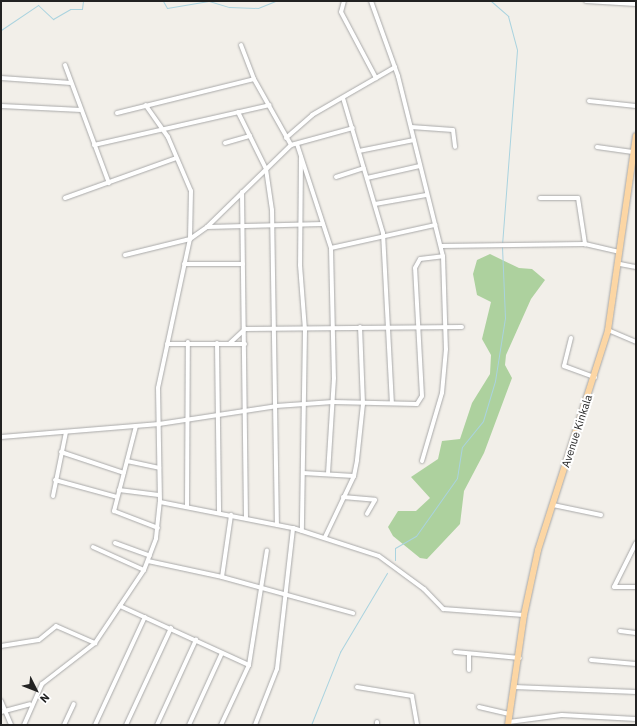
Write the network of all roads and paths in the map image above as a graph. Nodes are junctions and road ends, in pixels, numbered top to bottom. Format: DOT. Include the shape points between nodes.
graph roads {
  1 [pos="344,1"];
  2 [pos="370,1"];
  3 [pos="586,1"];
  4 [pos="636,4"];
  5 [pos="241,45"];
  6 [pos="65,65"];
  7 [pos="395,67"];
  8 [pos="1,78"];
  9 [pos="376,78"];
  10 [pos="254,79"];
  11 [pos="71,83"];
  12 [pos="343,98"];
  13 [pos="588,101"];
  14 [pos="146,105"];
  15 [pos="270,105"];
  16 [pos="1,106"];
  17 [pos="636,106"];
  18 [pos="81,110"];
  19 [pos="238,112"];
  20 [pos="117,113"];
  21 [pos="411,127"];
  22 [pos="353,128"];
  23 [pos="163,130"];
  24 [pos="250,136"];
  25 [pos="636,136"];
  26 [pos="286,138"];
  27 [pos="414,140"];
  28 [pos="225,143"];
  29 [pos="296,144"];
  30 [pos="94,145"];
  31 [pos="291,146"];
  32 [pos="455,147"];
  33 [pos="597,147"];
  34 [pos="359,151"];
  35 [pos="633,152"];
  36 [pos="301,157"];
  37 [pos="176,158"];
  38 [pos="420,166"];
  39 [pos="364,168"];
  40 [pos="633,168"];
  41 [pos="266,170"];
  42 [pos="336,177"];
  43 [pos="367,178"];
  44 [pos="109,183"];
  45 [pos="242,192"];
  46 [pos="426,195"];
  47 [pos="65,198"];
  48 [pos="540,198"];
  49 [pos="374,204"];
  50 [pos="244,224"];
  51 [pos="323,224"];
  52 [pos="435,224"];
  53 [pos="273,226"];
  54 [pos="300,226"];
  55 [pos="207,227"];
  56 [pos="383,233"];
  57 [pos="190,239"];
  58 [pos="585,244"];
  59 [pos="442,246"];
  60 [pos="331,248"];
  61 [pos="621,252"];
  62 [pos="125,255"];
  63 [pos="443,256"];
  64 [pos="184,264"];
  65 [pos="243,264"];
  66 [pos="620,264"];
  67 [pos="636,267"];
  68 [pos="389,325"];
  69 [pos="417,325"];
  70 [pos="360,327"];
  71 [pos="445,327"];
  72 [pos="462,327"];
  73 [pos="276,328"];
  74 [pos="333,328"];
  75 [pos="245,329"];
  76 [pos="305,330"];
  77 [pos="608,330"];
  78 [pos="571,338"];
  79 [pos="188,342"];
  80 [pos="217,342"];
  81 [pos="636,342"];
  82 [pos="230,343"];
  83 [pos="167,344"];
  84 [pos="245,344"];
  85 [pos="595,377"];
  86 [pos="333,402"];
  87 [pos="392,403"];
  88 [pos="304,404"];
  89 [pos="363,404"];
  90 [pos="276,406"];
  91 [pos="246,410"];
  92 [pos="216,413"];
  93 [pos="189,418"];
  94 [pos="159,424"];
  95 [pos="136,426"];
  96 [pos="66,432"];
  97 [pos="1,437"];
  98 [pos="61,452"];
  99 [pos="127,461"];
  100 [pos="422,461"];
  101 [pos="159,468"];
  102 [pos="304,472"];
  103 [pos="124,473"];
  104 [pos="328,474"];
  105 [pos="354,476"];
  106 [pos="55,480"];
  107 [pos="119,490"];
  108 [pos="159,495"];
  109 [pos="53,496"];
  110 [pos="117,497"];
  111 [pos="344,497"];
  112 [pos="160,502"];
  113 [pos="554,505"];
  114 [pos="187,506"];
  115 [pos="219,513"];
  116 [pos="367,514"];
  117 [pos="231,515"];
  118 [pos="601,515"];
  119 [pos="246,517"];
  120 [pos="277,524"];
  121 [pos="158,528"];
  122 [pos="293,528"];
  123 [pos="302,531"];
  124 [pos="325,537"];
  125 [pos="115,543"];
  126 [pos="636,543"];
  127 [pos="94,547"];
  128 [pos="267,550"];
  129 [pos="150,556"];
  130 [pos="148,561"];
  131 [pos="144,570"];
  132 [pos="222,577"];
  133 [pos="636,587"];
  134 [pos="261,589"];
  135 [pos="288,595"];
  136 [pos="120,606"];
  137 [pos="353,613"];
  138 [pos="524,615"];
  139 [pos="145,618"];
  140 [pos="171,628"];
  141 [pos="620,631"];
  142 [pos="636,633"];
  143 [pos="196,640"];
  144 [pos="95,643"];
  145 [pos="1,646"];
  146 [pos="455,652"];
  147 [pos="222,653"];
  148 [pos="469,654"];
  149 [pos="520,658"];
  150 [pos="591,660"];
  151 [pos="636,664"];
  152 [pos="249,665"];
  153 [pos="469,670"];
  154 [pos="357,687"];
  155 [pos="514,687"];
  156 [pos="636,692"];
  157 [pos="1,701"];
  158 [pos="30,704"];
  159 [pos="74,704"];
  160 [pos="479,707"];
  161 [pos="6,711"];
  162 [pos="1,712"];
  163 [pos="510,714"];
  164 [pos="636,719"];
  165 [pos="509,723"];
  166 [pos="11,725"];
  167 [pos="24,725"];
  168 [pos="64,725"];
  169 [pos="95,725"];
  170 [pos="126,725"];
  171 [pos="158,725"];
  172 [pos="189,725"];
  173 [pos="221,725"];
  174 [pos="255,725"];
  175 [pos="417,725"];
  1 -- 9 [label="street" via="342,12"];
  2 -- 7 [label="street"];
  3 -- 4 [label="street"];
  5 -- 10 [label="street"];
  6 -- 11 [label="street"];
  7 -- 9 [label="street"];
  7 -- 21 [label="street"];
  8 -- 11 [label="street"];
  9 -- 12 [label="street"];
  10 -- 14 [label="street"];
  10 -- 15 [label="street"];
  11 -- 18 [label="street"];
  12 -- 22 [label="street"];
  12 -- 26 [label="street" via="312,115"];
  13 -- 17 [label="street"];
  14 -- 20 [label="street"];
  14 -- 23 [label="street"];
  15 -- 19 [label="street"];
  15 -- 26 [label="street"];
  16 -- 18 [label="street"];
  18 -- 30 [label="street"];
  19 -- 23 [label="street"];
  19 -- 24 [label="street"];
  21 -- 27 [label="street"];
  21 -- 32 [label="street" via="453,130"];
  22 -- 29 [label="street"];
  22 -- 34 [label="street"];
  23 -- 30 [label="street"];
  23 -- 37 [label="street"];
  24 -- 28 [label="street"];
  24 -- 41 [label="street"];
  25 -- 35 [label="main road, Avenue Kinkala"];
  26 -- 31 [label="street"];
  27 -- 34 [label="street"];
  27 -- 38 [label="street"];
  29 -- 31 [label="street"];
  29 -- 36 [label="street"];
  30 -- 44 [label="street"];
  31 -- 41 [label="street"];
  33 -- 35 [label="street"];
  34 -- 39 [label="street"];
  35 -- 40 [label="main road, Avenue Kinkala"];
  36 -- 51 [label="street"];
  36 -- 54 [label="street"];
  37 -- 44 [label="street"];
  37 -- 57 [label="street" via="191,191"];
  38 -- 43 [label="street"];
  38 -- 46 [label="street"];
  39 -- 42 [label="street"];
  39 -- 43 [label="street"];
  40 -- 61 [label="main road, Avenue Kinkala"];
  41 -- 45 [label="street"];
  41 -- 53 [label="street"];
  43 -- 49 [label="street"];
  44 -- 47 [label="street"];
  45 -- 50 [label="street"];
  45 -- 55 [label="street"];
  46 -- 49 [label="street"];
  46 -- 52 [label="street"];
  48 -- 58 [label="street" via="578,198"];
  49 -- 56 [label="street"];
  50 -- 53 [label="street"];
  50 -- 55 [label="street"];
  50 -- 65 [label="street"];
  51 -- 54 [label="street"];
  51 -- 60 [label="street"];
  52 -- 56 [label="street"];
  52 -- 59 [label="street"];
  53 -- 54 [label="street"];
  53 -- 73 [label="street"];
  54 -- 76 [label="street"];
  55 -- 57 [label="street"];
  56 -- 60 [label="street"];
  56 -- 68 [label="street"];
  57 -- 62 [label="street"];
  57 -- 64 [label="street"];
  58 -- 59 [label="street"];
  58 -- 61 [label="street"];
  59 -- 63 [label="street"];
  60 -- 74 [label="street"];
  61 -- 66 [label="main road, Avenue Kinkala"];
  63 -- 69 [label="street" via="425,258 417,263"];
  63 -- 71 [label="street"];
  64 -- 65 [label="street"];
  64 -- 83 [label="street"];
  65 -- 75 [label="street"];
  66 -- 67 [label="street"];
  66 -- 77 [label="main road, Avenue Kinkala"];
  68 -- 69 [label="street"];
  68 -- 70 [label="street"];
  68 -- 87 [label="street"];
  69 -- 71 [label="street"];
  69 -- 87 [label="street" via="422,399 413,405"];
  70 -- 74 [label="street"];
  70 -- 89 [label="street"];
  71 -- 72 [label="street"];
  71 -- 100 [label="street" via="442,393"];
  73 -- 75 [label="street"];
  73 -- 76 [label="street"];
  73 -- 90 [label="street"];
  74 -- 76 [label="street"];
  74 -- 86 [label="street"];
  75 -- 82 [label="street"];
  75 -- 84 [label="street"];
  76 -- 88 [label="street"];
  77 -- 81 [label="street"];
  77 -- 85 [label="main road, Avenue Kinkala"];
  78 -- 85 [label="street" via="564,366"];
  79 -- 80 [label="street"];
  79 -- 83 [label="street"];
  79 -- 93 [label="street"];
  80 -- 82 [label="street"];
  80 -- 92 [label="street"];
  82 -- 84 [label="street"];
  83 -- 94 [label="street" via="158,388"];
  84 -- 91 [label="street"];
  85 -- 113 [label="main road, Avenue Kinkala"];
  86 -- 88 [label="street"];
  86 -- 89 [label="street"];
  86 -- 104 [label="street"];
  87 -- 89 [label="street"];
  88 -- 90 [label="street"];
  88 -- 102 [label="street"];
  89 -- 105 [label="street"];
  90 -- 91 [label="street"];
  90 -- 120 [label="street"];
  91 -- 92 [label="street"];
  91 -- 119 [label="street"];
  92 -- 93 [label="street"];
  92 -- 115 [label="street"];
  93 -- 94 [label="street"];
  93 -- 114 [label="street"];
  94 -- 95 [label="street"];
  94 -- 101 [label="street"];
  95 -- 96 [label="street"];
  95 -- 99 [label="street"];
  96 -- 97 [label="street"];
  96 -- 98 [label="street"];
  98 -- 103 [label="street"];
  98 -- 106 [label="street"];
  99 -- 101 [label="street"];
  99 -- 103 [label="street"];
  101 -- 108 [label="street"];
  102 -- 104 [label="street"];
  102 -- 123 [label="street"];
  103 -- 107 [label="street"];
  104 -- 105 [label="street"];
  105 -- 111 [label="street"];
  106 -- 109 [label="street"];
  106 -- 110 [label="street"];
  107 -- 108 [label="street"];
  107 -- 110 [label="street"];
  108 -- 112 [label="street"];
  110 -- 121 [label="street" via="116,514"];
  111 -- 116 [label="street" via="375,500"];
  111 -- 124 [label="street"];
  112 -- 114 [label="street"];
  112 -- 121 [label="street"];
  113 -- 118 [label="street"];
  113 -- 138 [label="main road, Avenue Kinkala" via="538,550"];
  114 -- 115 [label="street"];
  115 -- 117 [label="street"];
  117 -- 119 [label="street"];
  117 -- 132 [label="street"];
  119 -- 120 [label="street"];
  120 -- 122 [label="street"];
  121 -- 129 [label="street"];
  122 -- 123 [label="street"];
  122 -- 135 [label="street"];
  123 -- 124 [label="street"];
  124 -- 138 [label="street" via="385,559 424,588 442,608"];
  125 -- 129 [label="street"];
  126 -- 133 [label="street" via="614,587"];
  127 -- 131 [label="street"];
  128 -- 134 [label="street"];
  129 -- 130 [label="street"];
  130 -- 131 [label="street"];
  130 -- 132 [label="street"];
  131 -- 136 [label="street"];
  132 -- 134 [label="street"];
  134 -- 135 [label="street"];
  134 -- 152 [label="street"];
  135 -- 137 [label="street"];
  135 -- 174 [label="street" via="278,670"];
  136 -- 139 [label="street"];
  136 -- 144 [label="street"];
  138 -- 149 [label="main road, Avenue Kinkala"];
  139 -- 140 [label="street"];
  139 -- 169 [label="street"];
  140 -- 143 [label="street"];
  140 -- 170 [label="street"];
  141 -- 142 [label="street"];
  143 -- 147 [label="street"];
  143 -- 171 [label="street"];
  144 -- 145 [label="street" via="56,626 39,640"];
  144 -- 158 [label="street" via="42,684"];
  146 -- 148 [label="street"];
  147 -- 152 [label="street"];
  147 -- 172 [label="street"];
  148 -- 149 [label="street"];
  148 -- 153 [label="street"];
  149 -- 155 [label="main road, Avenue Kinkala"];
  150 -- 151 [label="street"];
  152 -- 173 [label="street"];
  154 -- 175 [label="street" via="412,696"];
  155 -- 156 [label="street"];
  155 -- 163 [label="main road, Avenue Kinkala"];
  157 -- 161 [label="street"];
  158 -- 161 [label="street"];
  158 -- 167 [label="street"];
  159 -- 168 [label="street"];
  160 -- 163 [label="street"];
  161 -- 162 [label="street"];
  161 -- 166 [label="street"];
  163 -- 165 [label="main road, Avenue Kinkala"];
  164 -- 165 [label="street" via="562,715"];
}
